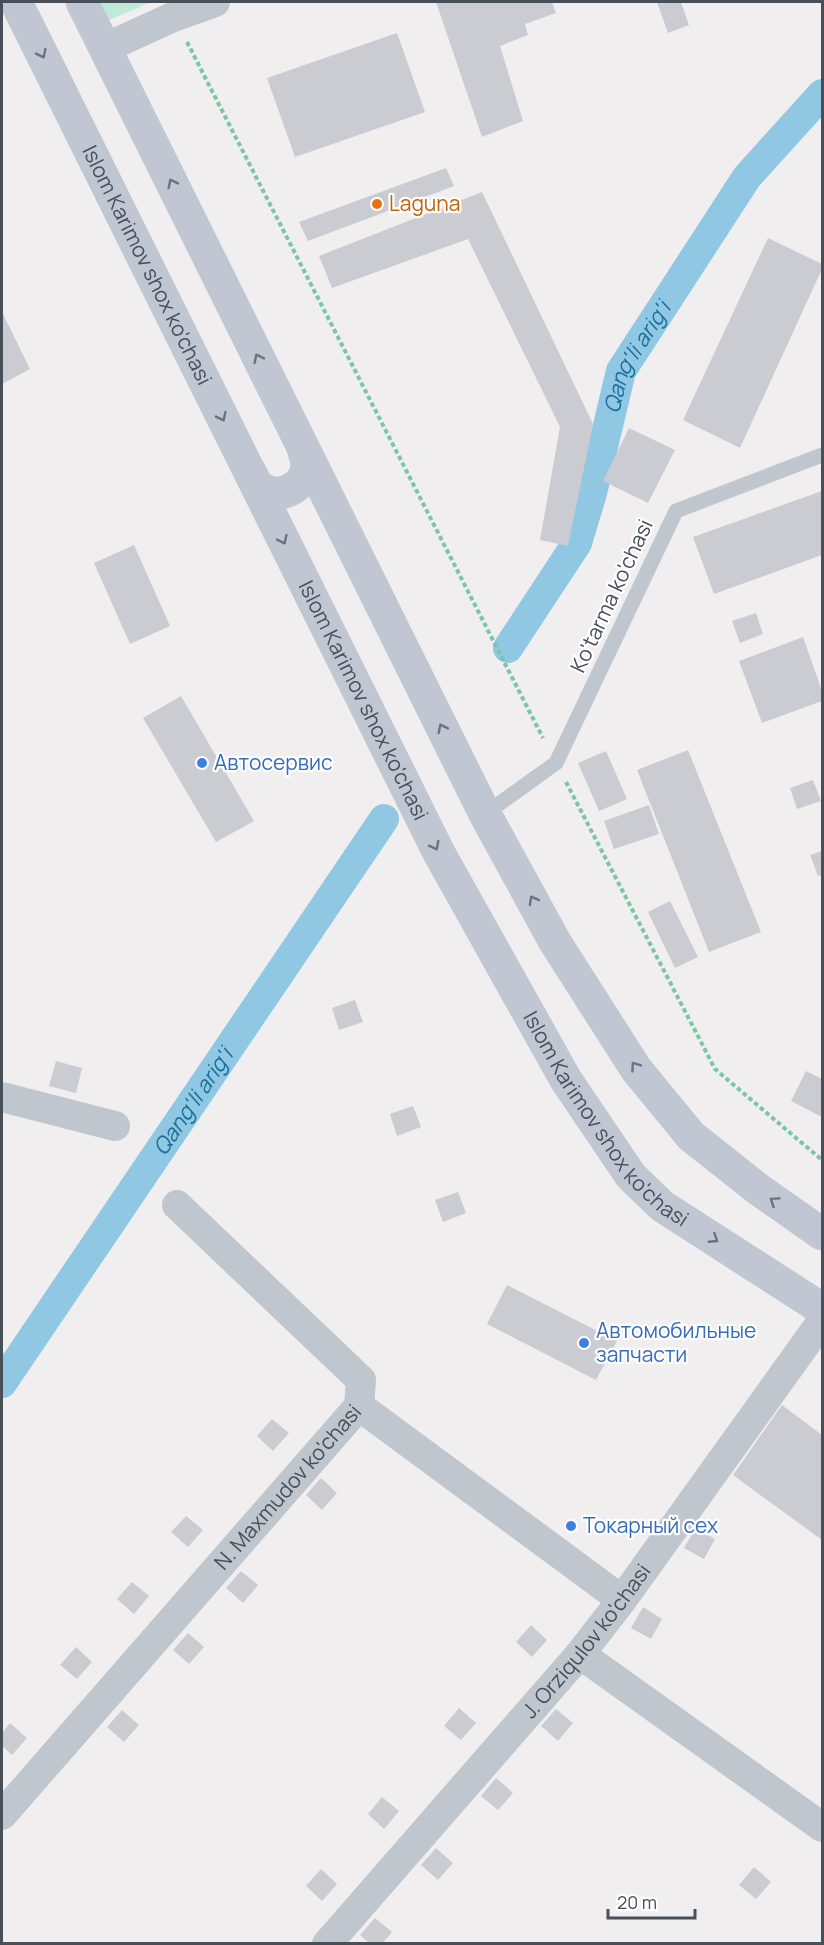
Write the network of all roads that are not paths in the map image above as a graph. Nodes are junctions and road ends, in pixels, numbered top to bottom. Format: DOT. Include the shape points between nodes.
graph roads {
  1 [pos="16,2"];
  2 [pos="82,2"];
  3 [pos="215,2"];
  4 [pos="105,48"];
  5 [pos="303,448"];
  6 [pos="822,455"];
  7 [pos="248,468"];
  8 [pos="485,814"];
  9 [pos="2,1097"];
  10 [pos="116,1126"];
  11 [pos="177,1205"];
  12 [pos="822,1234"];
  13 [pos="822,1309"];
  14 [pos="822,1322"];
  15 [pos="359,1406"];
  16 [pos="622,1600"];
  17 [pos="580,1654"];
  18 [pos="2,1815"];
  19 [pos="822,1827"];
  20 [pos="327,1944"];
  1 -- 7 [label="main road, Islom Karimov shox ko'chasi, one-way"];
  2 -- 4 [label="main road"];
  3 -- 4 [label="street"];
  5 -- 4 [label="main road, one-way"];
  5 -- 7 [label="main road" via="305,474 299,485 288,492 262,490"];
  8 -- 5 [label="main road, one-way"];
  6 -- 8 [label="lane, Ko'tarma ko'chasi" via="676,511 556,763"];
  7 -- 13 [label="main road, Islom Karimov shox ko'chasi, one-way" via="439,853 566,1080 631,1176 662,1206"];
  12 -- 8 [label="main road, one-way" via="758,1190 692,1136 636,1069 555,942"];
  9 -- 10 [label="street"];
  11 -- 15 [label="street" via="361,1380"];
  14 -- 16 [label="street, J. Orziqulov ko'chasi"];
  15 -- 16 [label="street, N. Maxmudov ko'chasi"];
  15 -- 18 [label="street, N. Maxmudov ko'chasi"];
  16 -- 17 [label="street, J. Orziqulov ko'chasi"];
  17 -- 19 [label="street"];
  17 -- 20 [label="street, J. Orziqulov ko'chasi"];
}
